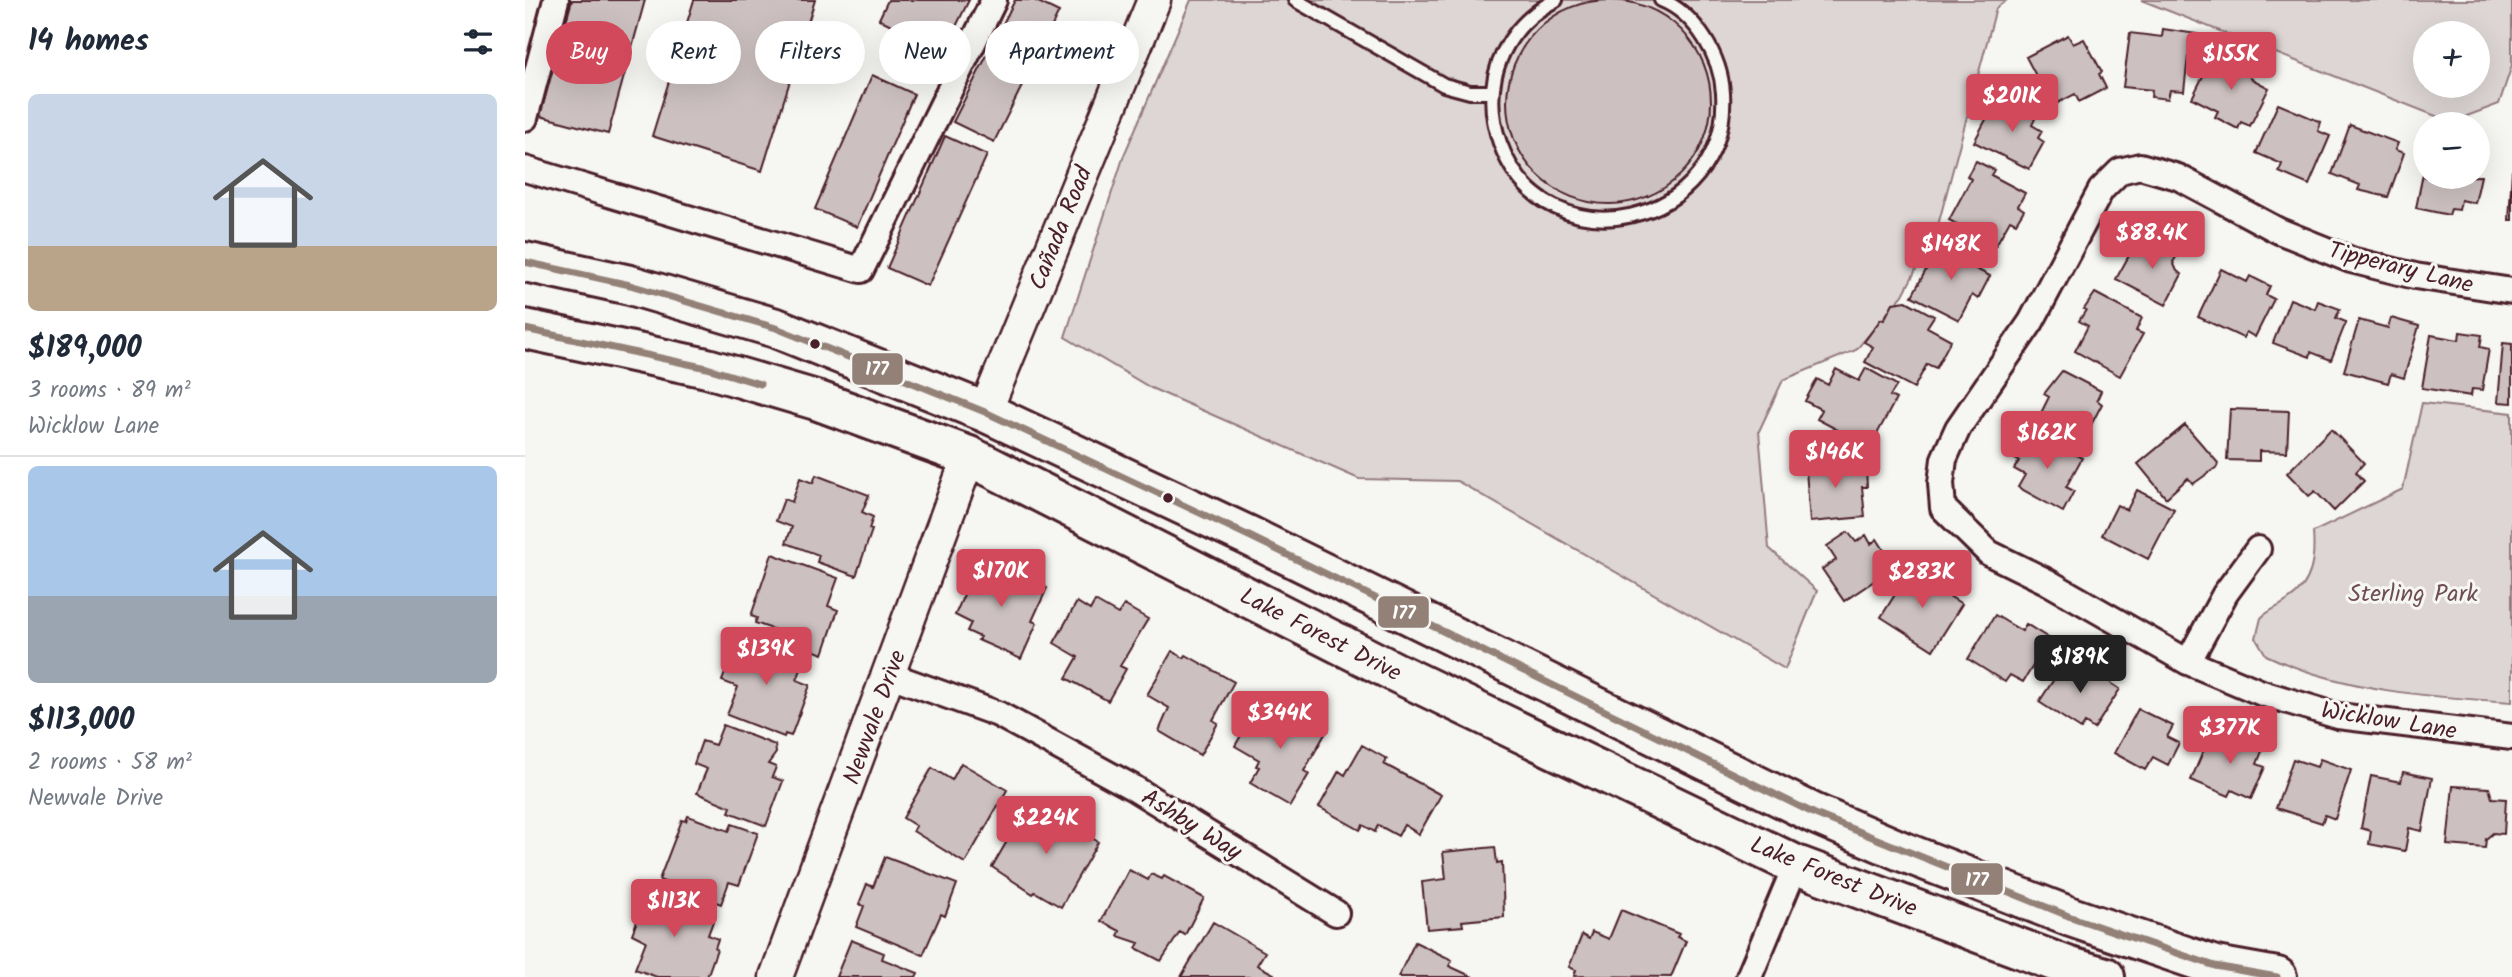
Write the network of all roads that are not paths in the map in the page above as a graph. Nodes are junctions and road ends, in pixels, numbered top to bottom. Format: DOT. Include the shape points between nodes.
graph roads {
  1 [pos="556,0"];
  2 [pos="994,0"];
  3 [pos="1154,0"];
  4 [pos="1295,0"];
  5 [pos="1556,0"];
  6 [pos="1661,0"];
  7 [pos="1492,92"];
  8 [pos="525,118"];
  9 [pos="525,169"];
  10 [pos="525,262"];
  11 [pos="2512,291"];
  12 [pos="525,329"];
  13 [pos="985,412"];
  14 [pos="969,456"];
  15 [pos="1943,508"];
  16 [pos="2258,549"];
  17 [pos="2188,662"];
  18 [pos="890,675"];
  19 [pos="2512,737"];
  20 [pos="1703,760"];
  21 [pos="1901,851"];
  22 [pos="1796,865"];
  23 [pos="1336,913"];
  24 [pos="776,977"];
  25 [pos="1749,977"];
  26 [pos="2105,977"];
  27 [pos="2277,977"];
  1 -- 8 [label="street"];
  2 -- 9 [label="street" via="860,270"];
  3 -- 13 [label="street, Cañada Road"];
  4 -- 7 [label="lane" via="1444,85"];
  5 -- 7 [label="lane" via="1516,31 1499,59"];
  6 -- 7 [label="lane" via="1693,23 1712,50 1723,81 1725,115 1717,146 1700,175 1676,198 1646,213 1614,220 1581,216 1550,204 1523,183 1504,156 1493,125"];
  10 -- 13 [label="main road, Lake Forest Drive" via="630,285 776,328"];
  11 -- 15 [label="street, Tipperary Lane" via="2415,276 2351,260 2279,231 2178,177 2140,166 2120,171 2101,190 2031,322 1958,428 1944,459"];
  12 -- 14 [label="main road, Lake Forest Drive" via="707,368 816,400"];
  13 -- 14 [label="street, Cañada Road"];
  13 -- 20 [label="main road, Lake Forest Drive" via="1249,536"];
  14 -- 18 [label="street, Newvale Drive"];
  14 -- 22 [label="main road, Lake Forest Drive" via="1395,672"];
  15 -- 17 [label="street, Wicklow Lane" via="1989,553"];
  16 -- 17 [label="street" via="2225,594"];
  17 -- 19 [label="street, Wicklow Lane" via="2262,693 2338,716"];
  18 -- 23 [label="street, Ashby Way" via="998,713 1132,787"];
  18 -- 24 [label="street, Newvale Drive"];
  20 -- 21 [label="main road, Lake Forest Drive"];
  20 -- 22 [label="main road" via="1717,792"];
  21 -- 22 [label="main road" via="1865,862"];
  21 -- 27 [label="main road, Lake Forest Drive" via="2215,967"];
  22 -- 25 [label="street"];
  22 -- 26 [label="main road, Lake Forest Drive"];
}
